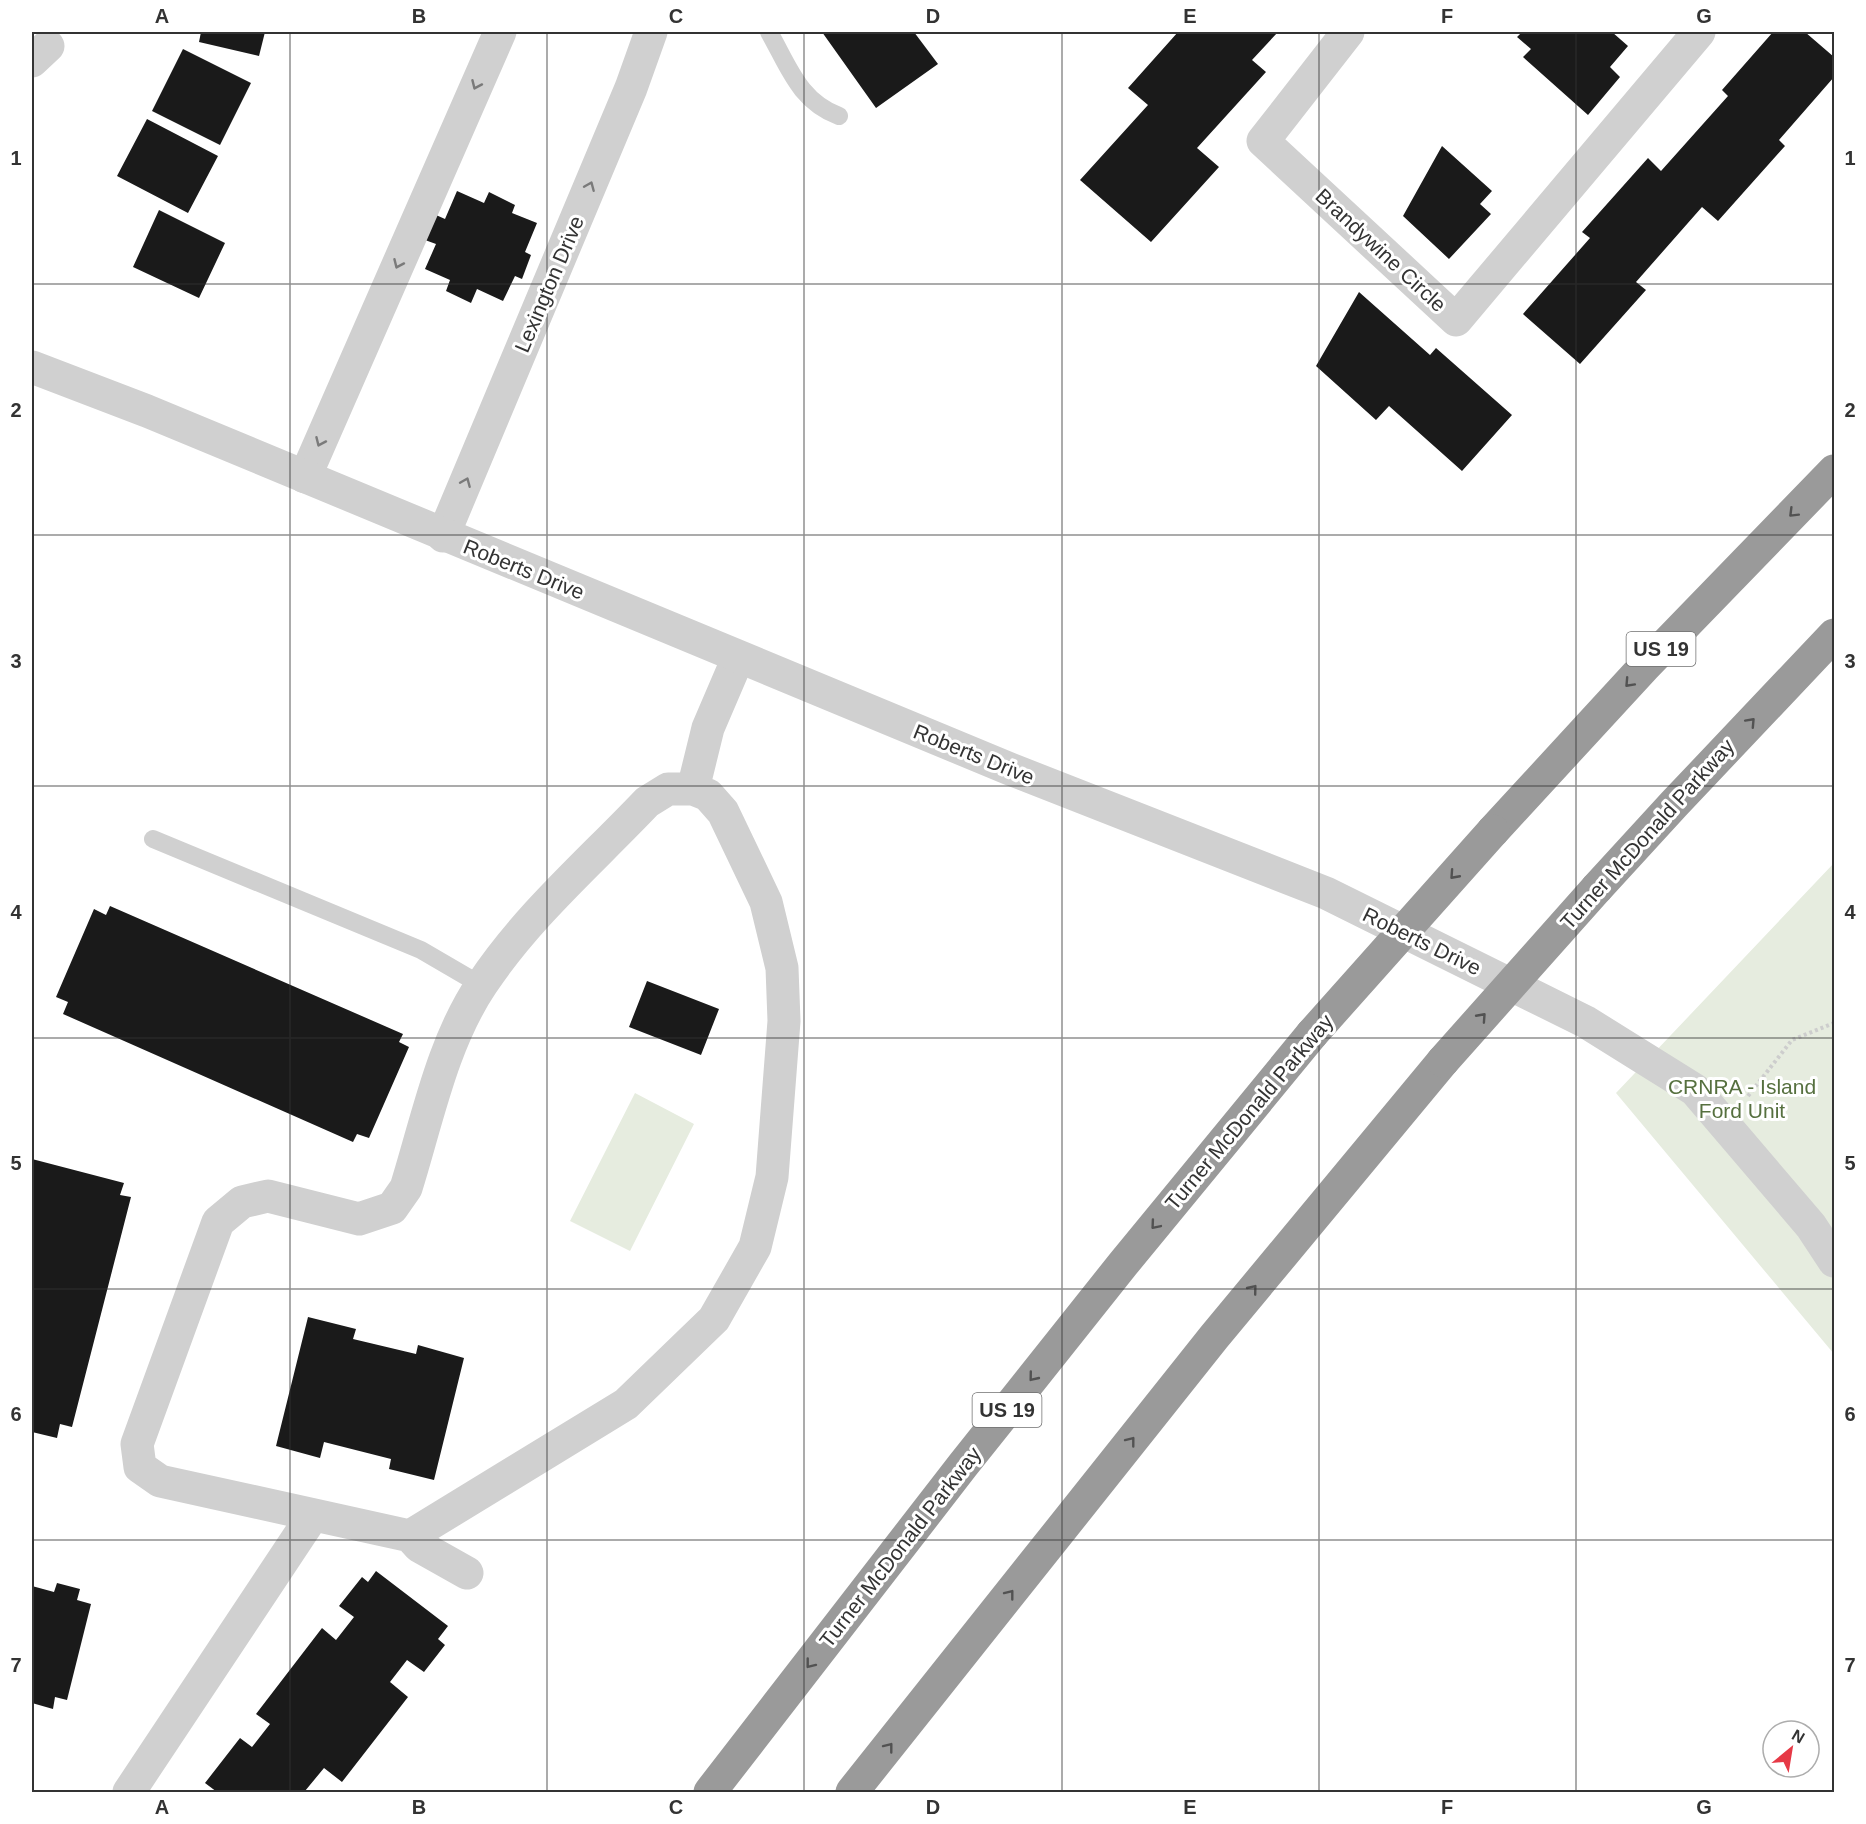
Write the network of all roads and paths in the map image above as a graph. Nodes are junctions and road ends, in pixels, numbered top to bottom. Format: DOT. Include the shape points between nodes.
graph roads {
  1 [pos="500,32"];
  2 [pos="651,32"];
  3 [pos="769,32"];
  4 [pos="1348,32"];
  5 [pos="1699,32"];
  6 [pos="839,116"];
  7 [pos="32,368"];
  8 [pos="1834,471"];
  9 [pos="305,477"];
  10 [pos="443,536"];
  11 [pos="1834,635"];
  12 [pos="738,658"];
  13 [pos="693,789"];
  14 [pos="153,839"];
  15 [pos="481,985"];
  16 [pos="1834,1023"];
  17 [pos="1725,1126"];
  18 [pos="1834,1261"];
  19 [pos="313,1515"];
  20 [pos="410,1536"];
  21 [pos="467,1573"];
  22 [pos="129,1792"];
  23 [pos="710,1792"];
  24 [pos="852,1792"];
  1 -- 9 [label="street, one-way"];
  10 -- 2 [label="street, Lexington Drive, one-way"];
  3 -- 6 [label="lane" via="802,91 820,109"];
  4 -- 5 [label="street, Brandywine Circle" via="1263,141 1456,320"];
  7 -- 9 [label="street, Roberts Drive"];
  8 -- 23 [label="highway, Turner McDonald Parkway / US 19, one-way, bridge" via="1652,658 1312,1034 963,1465"];
  9 -- 10 [label="street, Roberts Drive"];
  10 -- 12 [label="street, Roberts Drive"];
  24 -- 11 [label="highway, Turner McDonald Parkway, one-way, bridge" via="1214,1337 1443,1061 1674,804"];
  12 -- 13 [label="street" via="708,728"];
  12 -- 17 [label="street, Roberts Drive" via="1326,893 1586,1022 1695,1090"];
  13 -- 15 [label="street" via="668,789 647,802 519,935"];
  13 -- 20 [label="street" via="708,795 723,812 766,903 782,968 784,1021 772,1177 755,1247 714,1318 626,1404"];
  14 -- 15 [label="lane" via="422,950"];
  15 -- 19 [label="street" via="451,1045 406,1188 392,1208 359,1219 268,1196 242,1202 218,1222 137,1444 140,1467 159,1481"];
  16 -- 17 [label="path" via="1791,1040"];
  17 -- 18 [label="street, Roberts Drive" via="1811,1226"];
  19 -- 20 [label="street"];
  19 -- 22 [label="street"];
  20 -- 21 [label="street" via="419,1546"];
}
